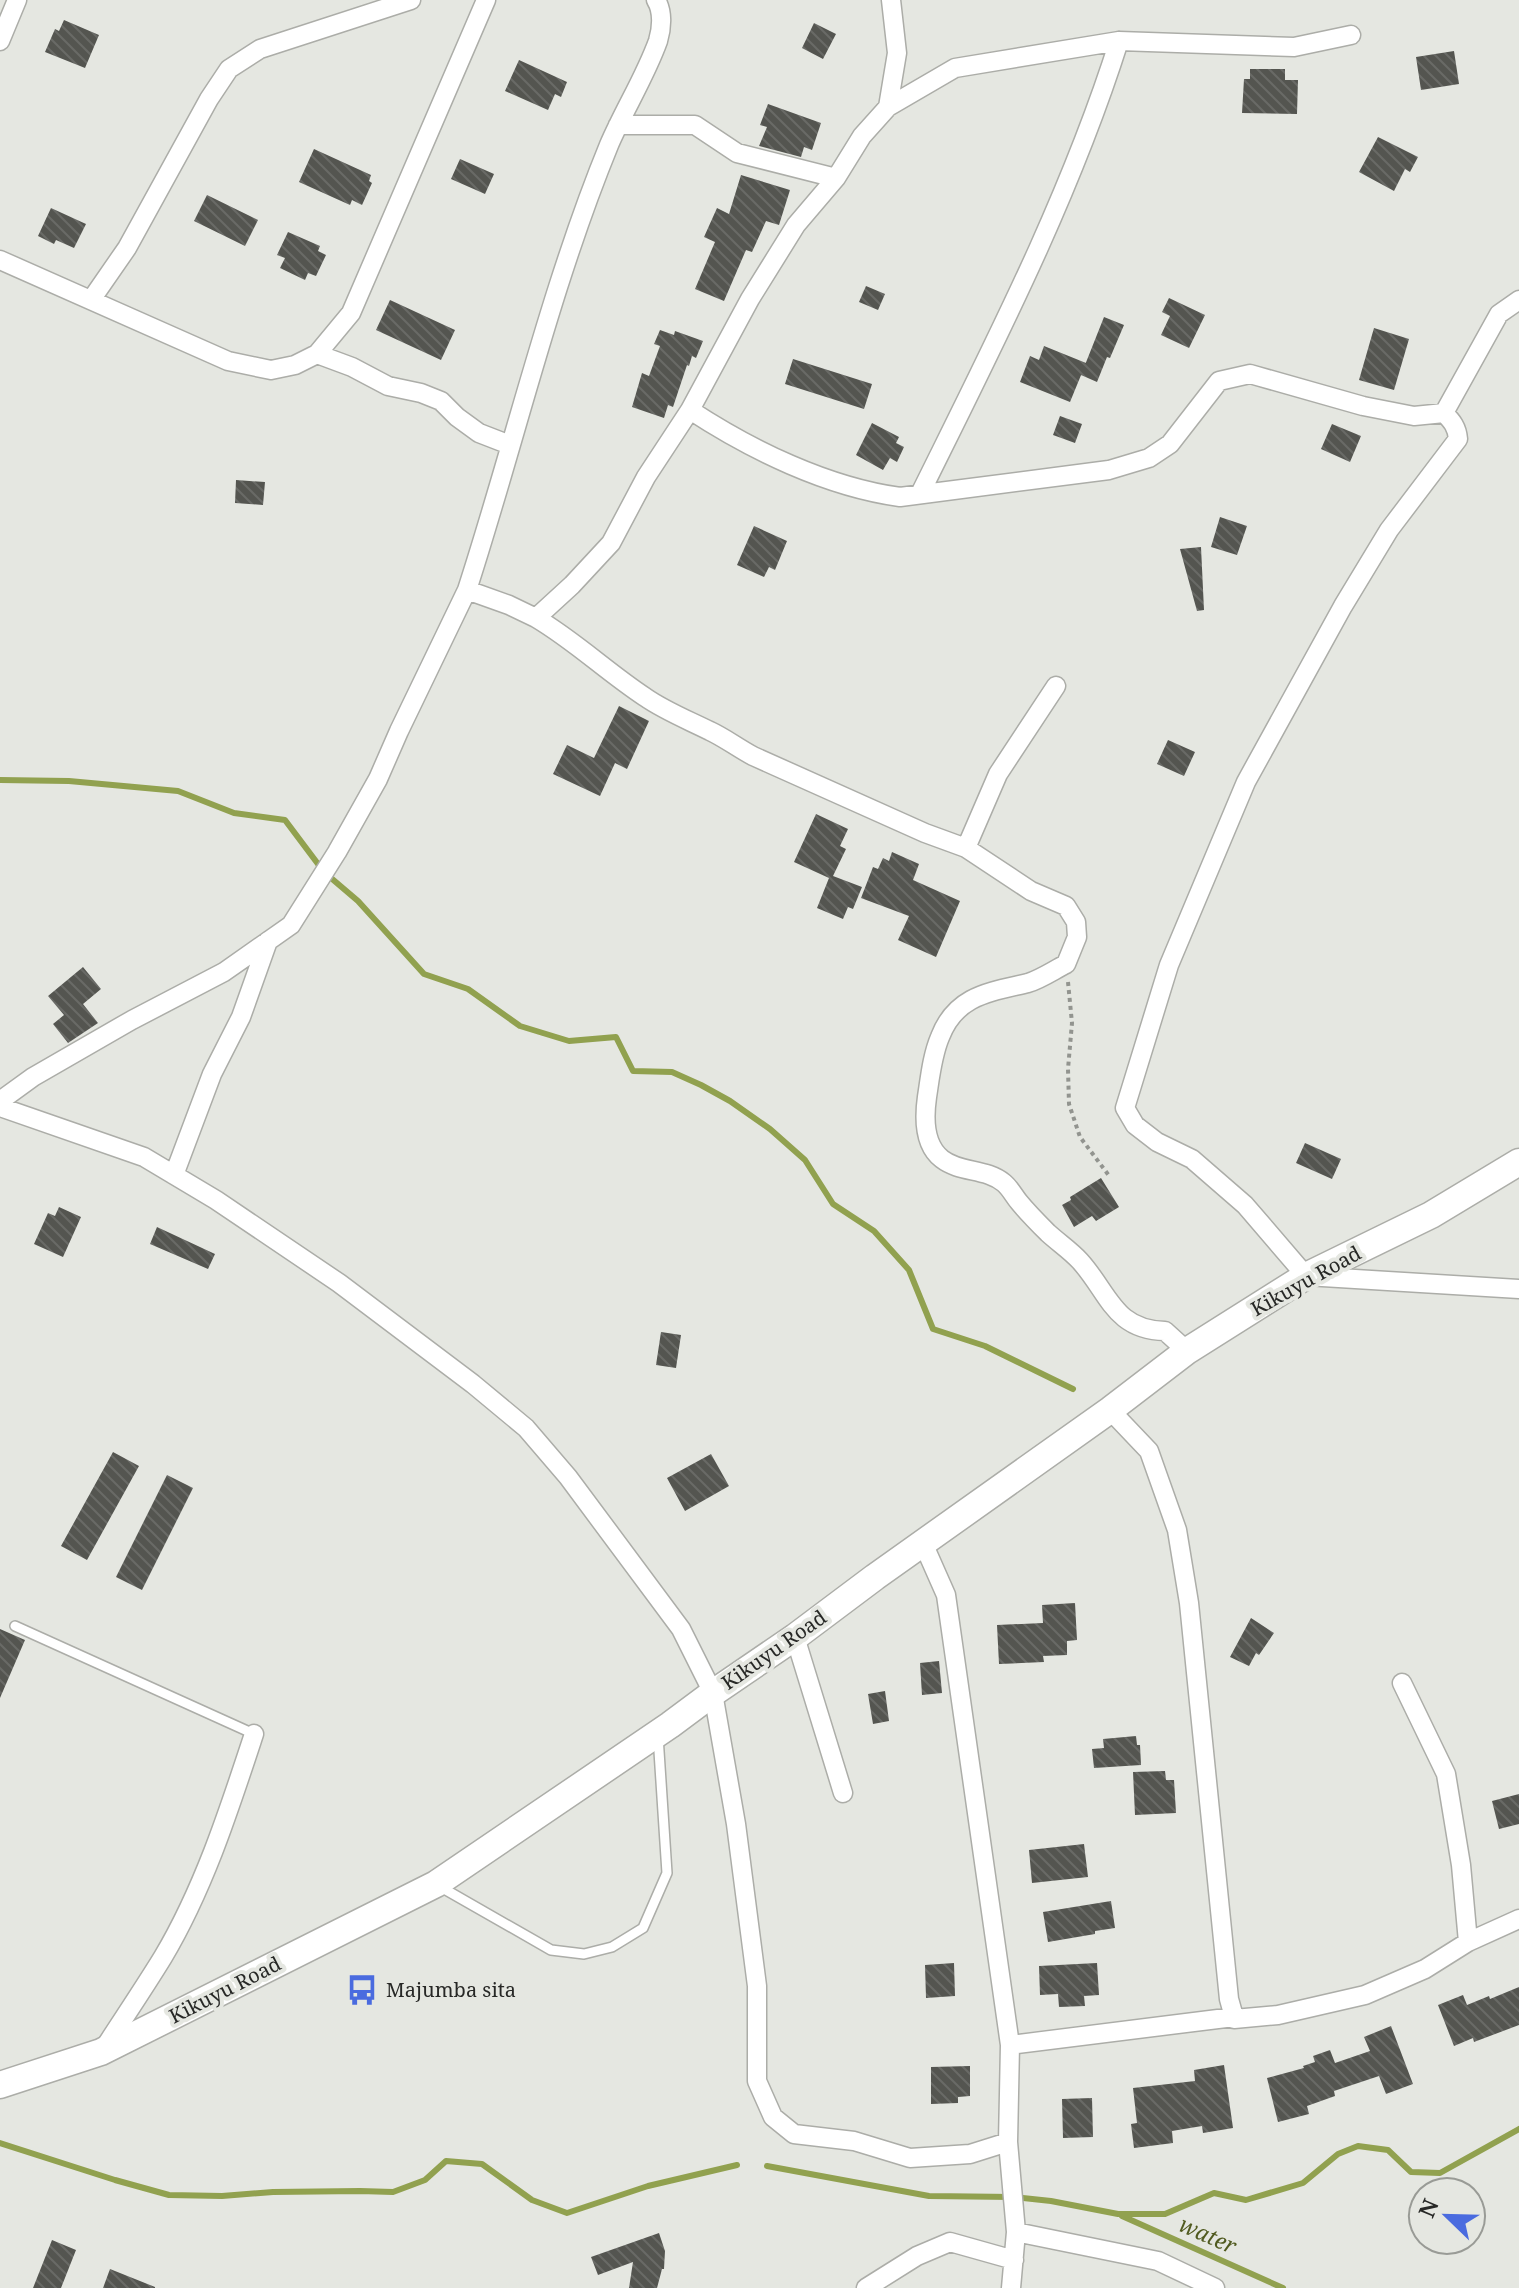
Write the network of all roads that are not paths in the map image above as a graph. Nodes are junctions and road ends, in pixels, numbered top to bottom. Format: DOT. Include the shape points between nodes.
graph roads {
  1 [pos="17,0"];
  2 [pos="411,0"];
  3 [pos="486,0"];
  4 [pos="656,0"];
  5 [pos="891,0"];
  6 [pos="1351,35"];
  7 [pos="0,41"];
  8 [pos="1119,41"];
  9 [pos="888,107"];
  10 [pos="618,125"];
  11 [pos="836,178"];
  12 [pos="0,260"];
  13 [pos="91,300"];
  14 [pos="1519,300"];
  15 [pos="317,354"];
  16 [pos="690,410"];
  17 [pos="1444,413"];
  18 [pos="510,445"];
  19 [pos="920,494"];
  20 [pos="467,590"];
  21 [pos="536,618"];
  22 [pos="1056,686"];
  23 [pos="966,848"];
  24 [pos="268,941"];
  25 [pos="0,1101"];
  26 [pos="0,1107"];
  27 [pos="1519,1162"];
  28 [pos="174,1175"];
  29 [pos="1306,1276"];
  30 [pos="1519,1289"];
  31 [pos="1187,1351"];
  32 [pos="1110,1410"];
  33 [pos="923,1543"];
  34 [pos="15,1626"];
  35 [pos="795,1637"];
  36 [pos="1402,1683"];
  37 [pos="713,1693"];
  38 [pos="658,1733"];
  39 [pos="254,1734"];
  40 [pos="843,1793"];
  41 [pos="436,1884"];
  42 [pos="1519,1919"];
  43 [pos="1468,1942"];
  44 [pos="1234,2017"];
  45 [pos="1010,2045"];
  46 [pos="101,2052"];
  47 [pos="0,2084"];
  48 [pos="1008,2142"];
  49 [pos="1016,2232"];
  50 [pos="1014,2260"];
  51 [pos="866,2288"];
  52 [pos="1011,2288"];
  53 [pos="1215,2288"];
  1 -- 7 [label="street"];
  2 -- 13 [label="street" via="260,49 229,69 127,248"];
  3 -- 15 [label="street" via="351,313"];
  4 -- 10 [label="street" via="661,9 659,39"];
  5 -- 9 [label="street" via="897,53"];
  6 -- 8 [label="street" via="1294,47"];
  8 -- 9 [label="street" via="955,68"];
  8 -- 19 [label="street" via="1035,261"];
  9 -- 11 [label="street"];
  10 -- 11 [label="street" via="695,125 737,153"];
  10 -- 18 [label="street" via="579,223"];
  11 -- 16 [label="street" via="796,225"];
  12 -- 13 [label="street"];
  13 -- 15 [label="street" via="228,361 271,370"];
  14 -- 17 [label="street" via="1499,314"];
  15 -- 18 [label="street" via="388,386 441,401 479,433"];
  16 -- 19 [label="street" via="726,434 818,476 870,493"];
  16 -- 21 [label="street" via="611,543"];
  17 -- 19 [label="street" via="1414,416 1363,406 1250,374 1219,381 1170,444 1149,458 1109,470"];
  17 -- 29 [label="street" via="1458,439 1389,530 1246,782 1169,965 1125,1108 1135,1125 1192,1159 1245,1205"];
  18 -- 20 [label="street"];
  20 -- 21 [label="street"];
  20 -- 24 [label="street" via="378,779 337,852 291,925"];
  21 -- 23 [label="street" via="648,700 729,744"];
  22 -- 23 [label="street" via="998,774"];
  23 -- 31 [label="street" via="1031,891 1066,906 1076,922 1077,937 1066,964 1030,982 982,994 959,1008 937,1048 925,1110 927,1138 941,1159 1004,1183 1080,1262 1116,1311 1148,1331 1165,1331"];
  24 -- 25 [label="street" via="224,972 33,1077"];
  24 -- 28 [label="street"];
  26 -- 28 [label="street" via="144,1157"];
  27 -- 29 [label="main road, Kikuyu Road" via="1431,1215"];
  28 -- 37 [label="street" via="339,1283 526,1428 681,1629"];
  29 -- 30 [label="street"];
  29 -- 31 [label="main road, Kikuyu Road"];
  31 -- 32 [label="main road, Kikuyu Road"];
  32 -- 33 [label="main road, Kikuyu Road"];
  32 -- 44 [label="street" via="1149,1451 1177,1530"];
  33 -- 35 [label="main road, Kikuyu Road"];
  33 -- 45 [label="street" via="946,1595"];
  34 -- 39 [label="lane"];
  35 -- 37 [label="main road, Kikuyu Road"];
  35 -- 40 [label="street"];
  36 -- 43 [label="street" via="1446,1774"];
  37 -- 38 [label="main road, Kikuyu Road"];
  37 -- 48 [label="street" via="757,1986 757,2081 773,2117 794,2134 854,2141 910,2158 970,2154"];
  38 -- 41 [label="main road, Kikuyu Road"];
  38 -- 41 [label="lane" via="667,1873 643,1928 612,1947 584,1954 551,1950"];
  39 -- 46 [label="street" via="193,1897 164,1955"];
  41 -- 46 [label="main road, Kikuyu Road"];
  42 -- 43 [label="street"];
  43 -- 44 [label="street" via="1425,1969 1365,1995 1278,2015"];
  44 -- 45 [label="street"];
  45 -- 48 [label="street"];
  46 -- 47 [label="main road, Kikuyu Road"];
  48 -- 49 [label="street"];
  49 -- 50 [label="street"];
  49 -- 53 [label="street" via="1158,2261"];
  50 -- 51 [label="street" via="950,2242"];
  50 -- 52 [label="street"];
}
